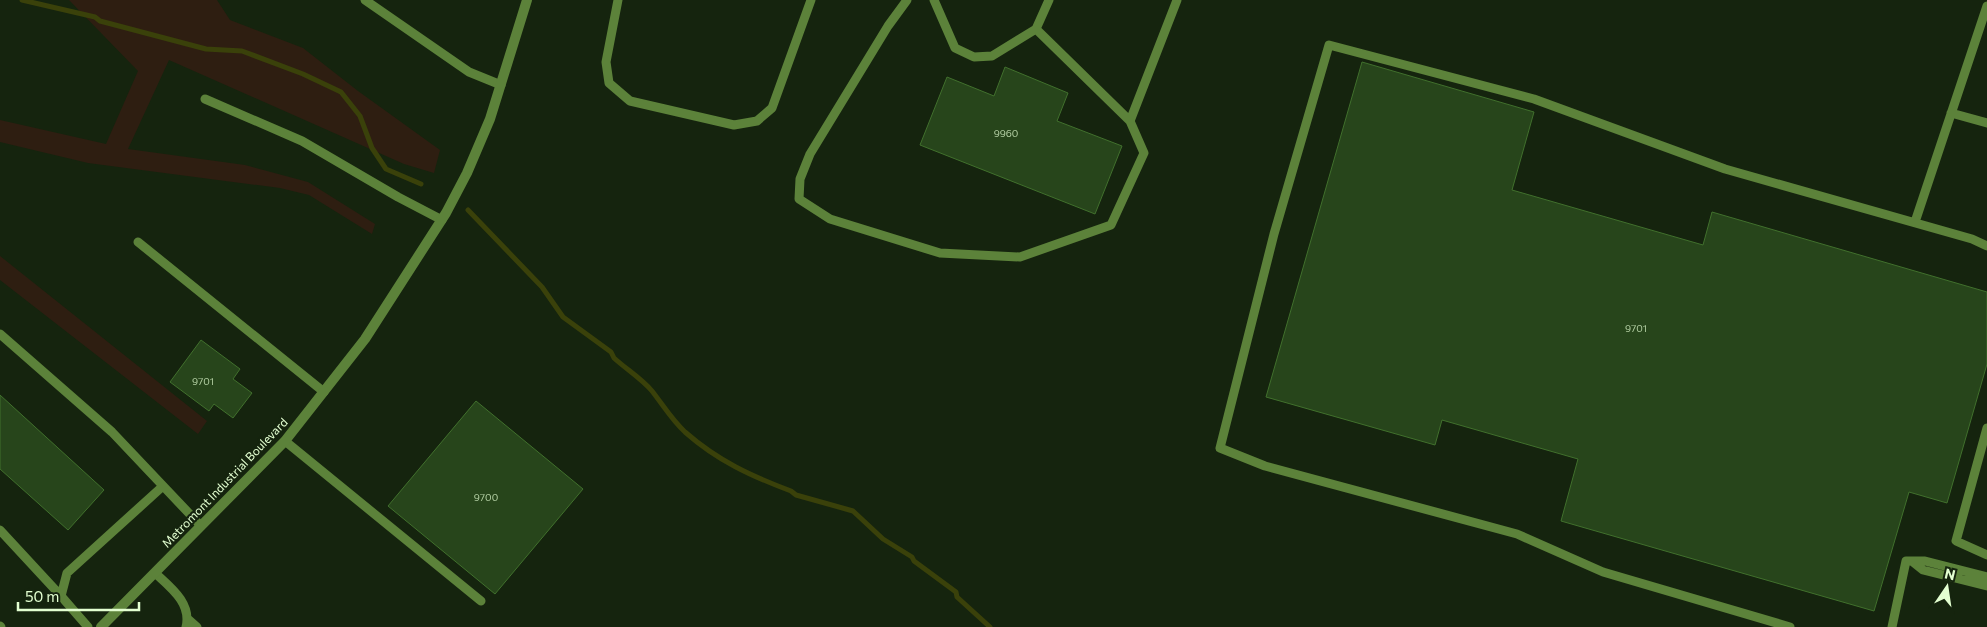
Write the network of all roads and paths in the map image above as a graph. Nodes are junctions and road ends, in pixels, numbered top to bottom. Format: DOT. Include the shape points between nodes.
graph roads {
  1 [pos="365,0"];
  2 [pos="527,0"];
  3 [pos="618,0"];
  4 [pos="811,0"];
  5 [pos="907,0"];
  6 [pos="934,0"];
  7 [pos="1049,0"];
  8 [pos="1177,0"];
  9 [pos="1987,6"];
  10 [pos="1036,29"];
  11 [pos="501,85"];
  12 [pos="205,99"];
  13 [pos="1951,113"];
  14 [pos="1130,121"];
  15 [pos="1987,123"];
  16 [pos="442,220"];
  17 [pos="1915,222"];
  18 [pos="138,242"];
  19 [pos="1987,246"];
  20 [pos="0,334"];
  21 [pos="324,392"];
  22 [pos="1987,428"];
  23 [pos="285,441"];
  24 [pos="163,486"];
  25 [pos="201,526"];
  26 [pos="0,530"];
  27 [pos="1987,555"];
  28 [pos="1913,562"];
  29 [pos="155,573"];
  30 [pos="1987,577"];
  31 [pos="1987,586"];
  32 [pos="61,596"];
  33 [pos="481,601"];
  34 [pos="187,623"];
  35 [pos="88,627"];
  36 [pos="101,627"];
  37 [pos="197,627"];
  38 [pos="1790,627"];
  39 [pos="1892,627"];
  1 -- 11 [label="lane" via="469,72"];
  2 -- 11 [label="street, Metromont Industrial Boulevard"];
  3 -- 4 [label="lane" via="606,62 609,83 630,101 734,125 757,121 772,108"];
  5 -- 14 [label="lane" via="810,154 800,179 799,199 830,219 940,253 1020,257 1111,226 1144,153"];
  6 -- 10 [label="lane" via="956,48 974,57 992,56"];
  7 -- 10 [label="lane"];
  8 -- 14 [label="lane"];
  9 -- 13 [label="lane"];
  10 -- 14 [label="lane"];
  11 -- 16 [label="street, Metromont Industrial Boulevard" via="483,139"];
  12 -- 16 [label="lane" via="302,141"];
  13 -- 15 [label="lane"];
  13 -- 17 [label="lane"];
  16 -- 21 [label="street, Metromont Industrial Boulevard" via="365,339"];
  17 -- 19 [label="lane"];
  17 -- 38 [label="lane" via="1725,168 1534,99 1328,45 1274,234 1220,448 1265,466 1517,534 1602,572"];
  18 -- 21 [label="lane"];
  20 -- 24 [label="lane" via="112,432"];
  21 -- 23 [label="street, Metromont Industrial Boulevard"];
  22 -- 27 [label="lane" via="1956,541"];
  23 -- 25 [label="street, Metromont Industrial Boulevard"];
  23 -- 33 [label="lane"];
  24 -- 25 [label="lane"];
  24 -- 32 [label="lane" via="67,573"];
  25 -- 29 [label="street, Metromont Industrial Boulevard"];
  26 -- 32 [label="lane"];
  28 -- 30 [label="lane" via="1925,561"];
  28 -- 31 [label="lane" via="1923,570"];
  28 -- 39 [label="lane" via="1906,561"];
  29 -- 34 [label="lane" via="181,599"];
  29 -- 36 [label="street, Metromont Industrial Boulevard"];
  32 -- 35 [label="lane"];
  34 -- 37 [label="lane"];
}
